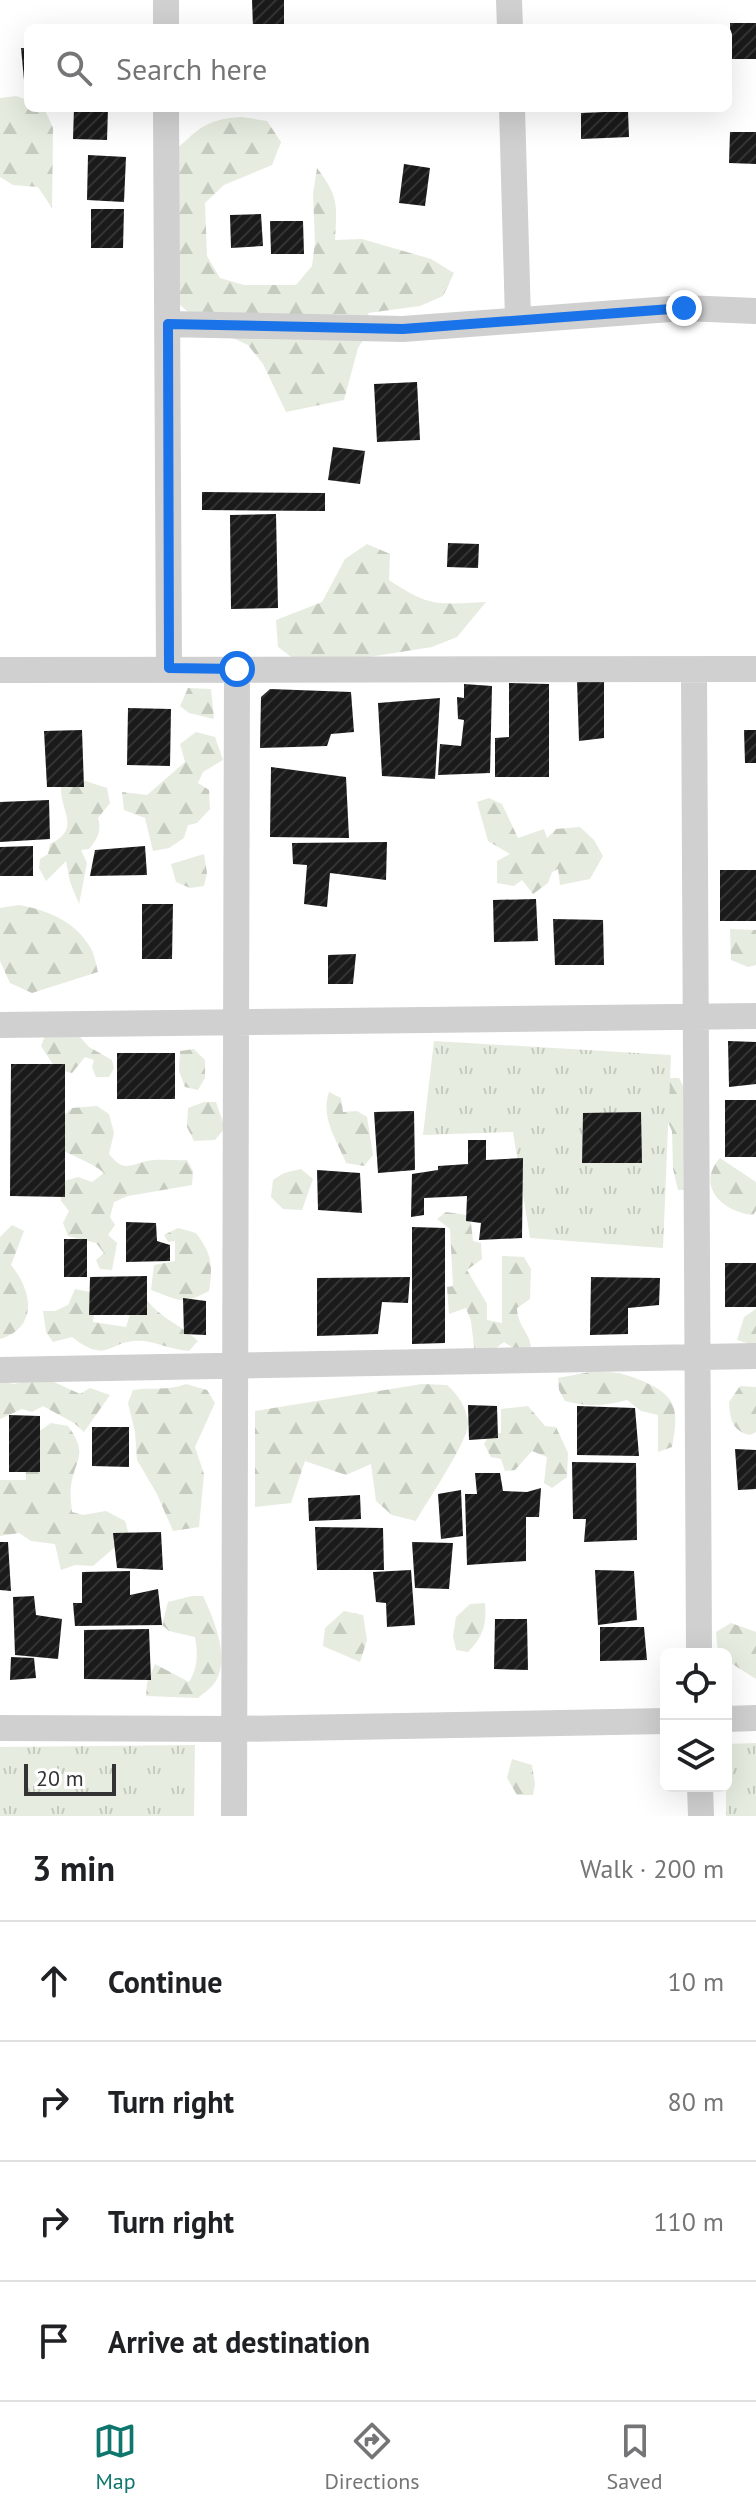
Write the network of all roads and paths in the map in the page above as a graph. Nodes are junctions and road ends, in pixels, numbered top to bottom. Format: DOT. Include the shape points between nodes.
graph roads {
  1 [pos="166,0"];
  2 [pos="509,0"];
  3 [pos="166,24"];
  4 [pos="510,24"];
  5 [pos="166,112"];
  6 [pos="512,112"];
  7 [pos="756,311"];
  8 [pos="518,319"];
  9 [pos="168,324"];
  10 [pos="169,668"];
  11 [pos="237,669"];
  12 [pos="756,669"];
  13 [pos="0,670"];
  14 [pos="694,670"];
  15 [pos="756,1016"];
  16 [pos="696,1017"];
  17 [pos="236,1021"];
  18 [pos="0,1025"];
  19 [pos="756,1356"];
  20 [pos="698,1357"];
  21 [pos="236,1367"];
  22 [pos="0,1370"];
  23 [pos="699,1648"];
  24 [pos="756,1718"];
  25 [pos="732,1719"];
  26 [pos="660,1721"];
  27 [pos="0,1728"];
  28 [pos="235,1729"];
  29 [pos="700,1792"];
  30 [pos="234,1816"];
  31 [pos="701,1816"];
  1 -- 3 [label="street"];
  2 -- 4 [label="street"];
  5 -- 9 [label="street"];
  6 -- 8 [label="street"];
  7 -- 8 [label="street" via="684,308"];
  8 -- 9 [label="street" via="403,329"];
  9 -- 10 [label="street"];
  10 -- 11 [label="street"];
  10 -- 13 [label="street"];
  11 -- 14 [label="street"];
  11 -- 17 [label="street"];
  12 -- 14 [label="street"];
  14 -- 16 [label="street"];
  15 -- 16 [label="street"];
  16 -- 17 [label="street"];
  16 -- 20 [label="street"];
  17 -- 18 [label="street"];
  17 -- 21 [label="street"];
  19 -- 20 [label="street"];
  20 -- 21 [label="street"];
  20 -- 23 [label="street"];
  21 -- 22 [label="street"];
  21 -- 28 [label="street"];
  24 -- 25 [label="street"];
  26 -- 28 [label="street"];
  27 -- 28 [label="street"];
  28 -- 30 [label="street"];
  29 -- 31 [label="street"];
}
